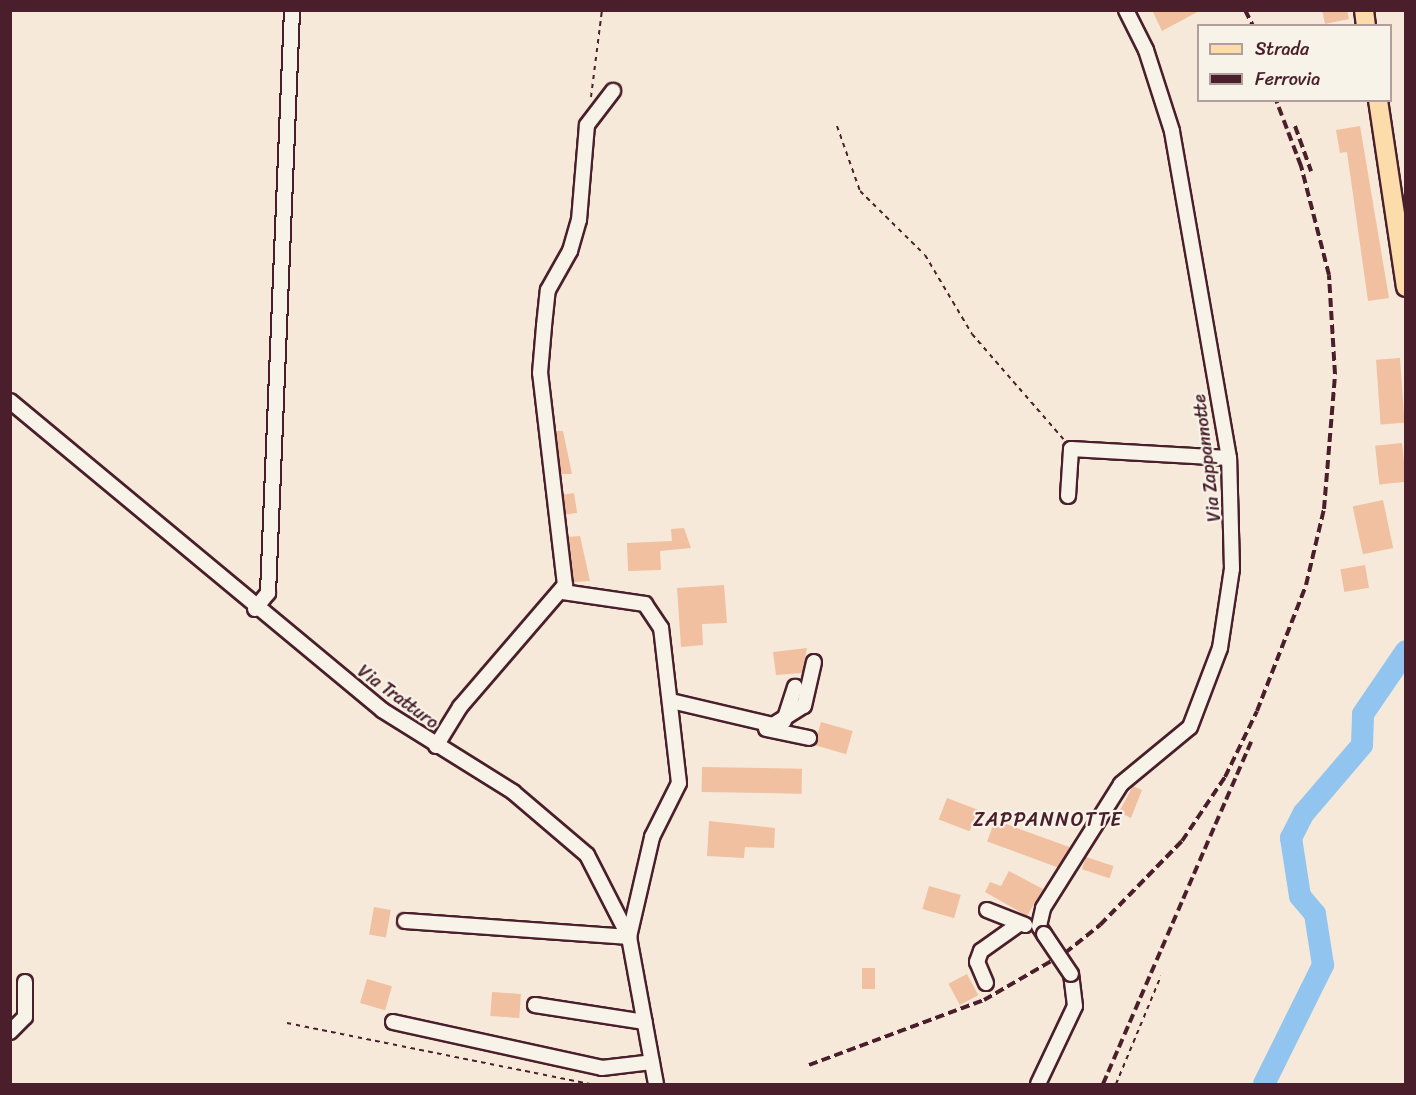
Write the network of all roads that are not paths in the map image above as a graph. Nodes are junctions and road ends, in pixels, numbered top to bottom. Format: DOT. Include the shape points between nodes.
graph roads {
  1 [pos="292,10"];
  2 [pos="1126,10"];
  3 [pos="613,91"];
  4 [pos="1378,102"];
  5 [pos="1406,287"];
  6 [pos="10,401"];
  7 [pos="1229,458"];
  8 [pos="1068,496"];
  9 [pos="563,592"];
  10 [pos="255,609"];
  11 [pos="814,662"];
  12 [pos="795,687"];
  13 [pos="672,705"];
  14 [pos="784,721"];
  15 [pos="809,738"];
  16 [pos="436,746"];
  17 [pos="608,891"];
  18 [pos="636,896"];
  19 [pos="987,910"];
  20 [pos="405,921"];
  21 [pos="1019,924"];
  22 [pos="1041,930"];
  23 [pos="629,937"];
  24 [pos="25,982"];
  25 [pos="986,983"];
  26 [pos="535,1005"];
  27 [pos="393,1022"];
  28 [pos="645,1022"];
  29 [pos="10,1032"];
  30 [pos="652,1062"];
  31 [pos="656,1084"];
  32 [pos="1038,1084"];
  1 -- 10 [label="street" via="268,593"];
  2 -- 7 [label="street, Via Zappannotte" via="1146,50 1172,131"];
  3 -- 9 [label="street" via="587,125 579,220 548,290 544,326 540,373"];
  4 -- 5 [label="main road"];
  6 -- 10 [label="street, Via Tratturo"];
  7 -- 8 [label="street" via="1071,449"];
  7 -- 22 [label="street, Via Zappannotte" via="1232,569 1220,648 1204,695 1190,727 1121,784 1044,908"];
  9 -- 13 [label="street" via="645,604 662,628"];
  9 -- 16 [label="street" via="460,707"];
  10 -- 16 [label="street, Via Tratturo"];
  11 -- 14 [label="street" via="804,706"];
  12 -- 14 [label="street"];
  13 -- 14 [label="street" via="774,725"];
  13 -- 15 [label="street"];
  13 -- 18 [label="street" via="679,783 652,837"];
  16 -- 17 [label="street, Via Tratturo" via="554,823 587,855"];
  17 -- 18 [label="street"];
  17 -- 23 [label="street, Via Tratturo"];
  18 -- 23 [label="street"];
  19 -- 21 [label="street"];
  20 -- 23 [label="street"];
  21 -- 22 [label="street"];
  21 -- 25 [label="street" via="981,951 977,962"];
  22 -- 32 [label="street, bridge" via="1071,974 1075,1006"];
  23 -- 28 [label="street, Via Tratturo"];
  24 -- 29 [label="street" via="24,1017"];
  26 -- 28 [label="street"];
  27 -- 30 [label="street" via="602,1068"];
  28 -- 30 [label="street, Via Tratturo"];
  30 -- 31 [label="street, Via Tratturo"];
}
